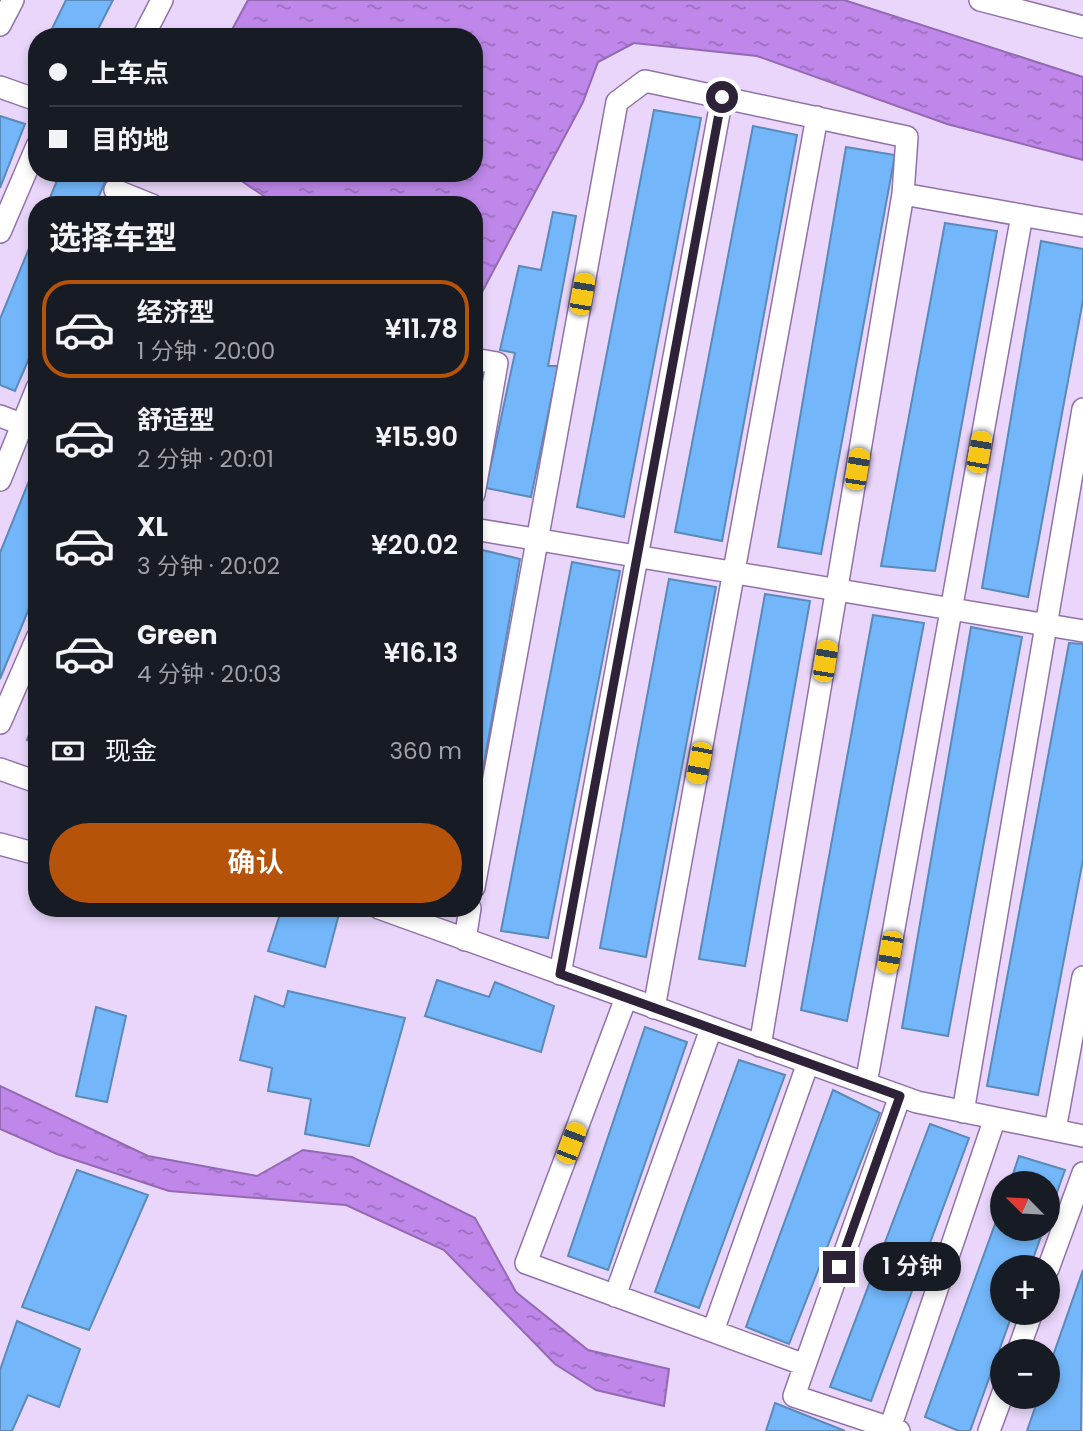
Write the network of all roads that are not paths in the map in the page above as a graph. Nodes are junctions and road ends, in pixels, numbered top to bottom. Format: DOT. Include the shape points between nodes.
graph roads {
  1 [pos="13,0"];
  2 [pos="162,0"];
  3 [pos="980,0"];
  4 [pos="1042,8"];
  5 [pos="0,25"];
  6 [pos="1083,27"];
  7 [pos="148,28"];
  8 [pos="0,88"];
  9 [pos="28,97"];
  10 [pos="722,97"];
  11 [pos="817,117"];
  12 [pos="28,167"];
  13 [pos="115,189"];
  14 [pos="903,194"];
  15 [pos="131,196"];
  16 [pos="1022,215"];
  17 [pos="1083,226"];
  18 [pos="0,232"];
  19 [pos="483,361"];
  20 [pos="1083,409"];
  21 [pos="0,416"];
  22 [pos="28,428"];
  23 [pos="28,430"];
  24 [pos="483,443"];
  25 [pos="0,480"];
  26 [pos="483,531"];
  27 [pos="537,540"];
  28 [pos="637,556"];
  29 [pos="734,573"];
  30 [pos="951,609"];
  31 [pos="1046,625"];
  32 [pos="1083,631"];
  33 [pos="28,659"];
  34 [pos="0,723"];
  35 [pos="0,769"];
  36 [pos="28,779"];
  37 [pos="483,837"];
  38 [pos="0,844"];
  39 [pos="28,852"];
  40 [pos="403,917"];
  41 [pos="469,917"];
  42 [pos="465,940"];
  43 [pos="560,974"];
  44 [pos="1083,976"];
  45 [pos="625,998"];
  46 [pos="654,1008"];
  47 [pos="711,1029"];
  48 [pos="760,1046"];
  49 [pos="808,1063"];
  50 [pos="866,1084"];
  51 [pos="900,1096"];
  52 [pos="963,1112"];
  53 [pos="995,1118"];
  54 [pos="1055,1130"];
  55 [pos="1083,1136"];
  56 [pos="1083,1173"];
  57 [pos="1053,1255"];
  58 [pos="615,1296"];
  59 [pos="713,1331"];
  60 [pos="805,1365"];
  61 [pos="997,1409"];
  62 [pos="895,1429"];
  63 [pos="989,1431"];
  1 -- 5 [label="street"];
  2 -- 7 [label="street"];
  3 -- 4 [label="street"];
  4 -- 6 [label="street"];
  8 -- 9 [label="street"];
  10 -- 11 [label="street"];
  10 -- 27 [label="street" via="645,80 617,102"];
  10 -- 28 [label="street"];
  11 -- 14 [label="street" via="907,137"];
  11 -- 29 [label="street"];
  12 -- 18 [label="street"];
  13 -- 15 [label="street"];
  14 -- 16 [label="street"];
  14 -- 48 [label="street"];
  16 -- 17 [label="street"];
  16 -- 30 [label="street"];
  19 -- 24 [label="street" via="497,363"];
  20 -- 31 [label="street"];
  21 -- 22 [label="street"];
  23 -- 25 [label="street"];
  26 -- 27 [label="street"];
  27 -- 28 [label="street"];
  27 -- 37 [label="street"];
  28 -- 29 [label="street"];
  28 -- 43 [label="street"];
  29 -- 30 [label="street"];
  29 -- 46 [label="street"];
  30 -- 31 [label="street"];
  30 -- 50 [label="street"];
  31 -- 32 [label="street"];
  31 -- 52 [label="street"];
  33 -- 34 [label="street"];
  35 -- 36 [label="street"];
  38 -- 39 [label="street"];
  40 -- 42 [label="street"];
  41 -- 42 [label="street"];
  42 -- 43 [label="street"];
  43 -- 45 [label="street"];
  44 -- 54 [label="street"];
  45 -- 46 [label="street"];
  45 -- 58 [label="street" via="526,1263"];
  46 -- 47 [label="street"];
  47 -- 48 [label="street"];
  47 -- 58 [label="street"];
  48 -- 49 [label="street"];
  49 -- 50 [label="street"];
  49 -- 59 [label="street"];
  50 -- 51 [label="street"];
  51 -- 52 [label="street"];
  51 -- 60 [label="street"];
  52 -- 53 [label="street"];
  53 -- 54 [label="street"];
  53 -- 62 [label="street"];
  54 -- 55 [label="street"];
  56 -- 57 [label="street"];
  58 -- 59 [label="street"];
  59 -- 60 [label="street"];
  60 -- 62 [label="street" via="794,1396"];
  61 -- 63 [label="street"];
}
